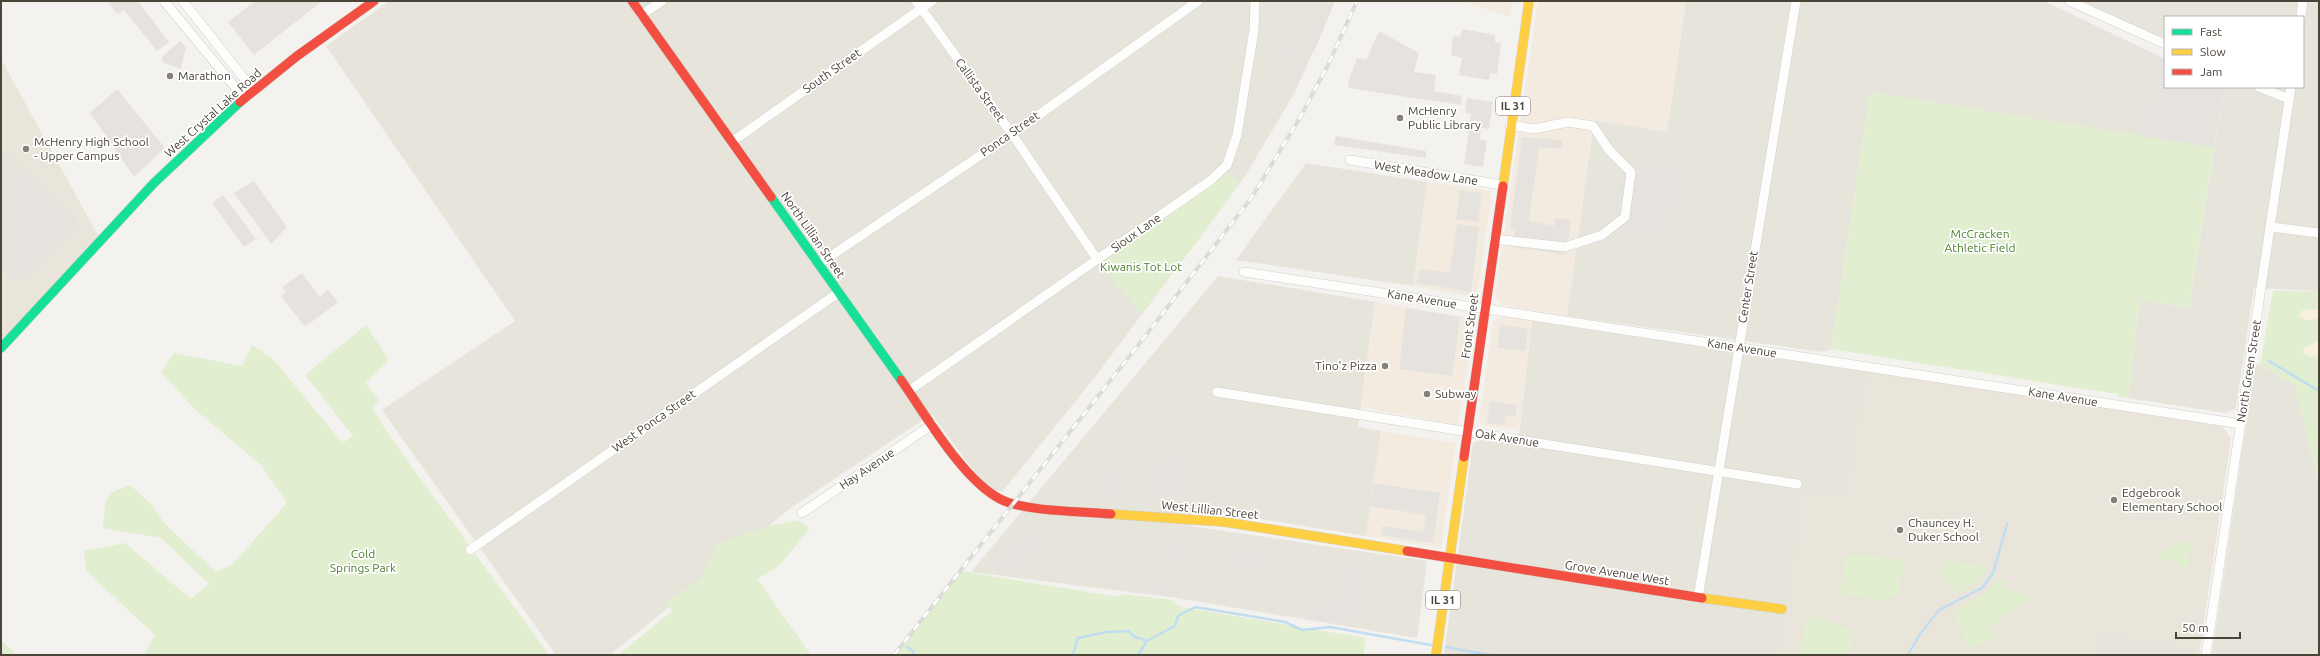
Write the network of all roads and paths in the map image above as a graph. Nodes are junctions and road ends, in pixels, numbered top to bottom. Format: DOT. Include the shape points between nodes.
graph roads {
  1 [pos="164,1"];
  2 [pos="183,1"];
  3 [pos="374,1"];
  4 [pos="632,1"];
  5 [pos="662,1"];
  6 [pos="932,1"];
  7 [pos="1198,1"];
  8 [pos="1255,1"];
  9 [pos="1529,1"];
  10 [pos="1796,1"];
  11 [pos="2070,1"];
  12 [pos="2303,1"];
  13 [pos="919,5"];
  14 [pos="642,15"];
  15 [pos="2301,16"];
  16 [pos="2164,44"];
  17 [pos="2262,88"];
  18 [pos="2291,88"];
  19 [pos="253,90"];
  20 [pos="244,98"];
  21 [pos="2289,99"];
  22 [pos="1510,126"];
  23 [pos="1012,134"];
  24 [pos="733,141"];
  25 [pos="1350,160"];
  26 [pos="1502,185"];
  27 [pos="2271,227"];
  28 [pos="2319,234"];
  29 [pos="1494,239"];
  30 [pos="1097,259"];
  31 [pos="819,264"];
  32 [pos="1244,272"];
  33 [pos="838,293"];
  34 [pos="1484,308"];
  35 [pos="1738,347"];
  36 [pos="1,348"];
  37 [pos="910,390"];
  38 [pos="1217,392"];
  39 [pos="933,424"];
  40 [pos="2241,424"];
  41 [pos="1466,431"];
  42 [pos="1719,472"];
  43 [pos="975,481"];
  44 [pos="1797,484"];
  45 [pos="802,513"];
  46 [pos="470,550"];
  47 [pos="1448,558"];
  48 [pos="1698,598"];
  49 [pos="1782,609"];
  50 [pos="1436,655"];
  51 [pos="2206,655"];
  1 -- 20 [label="street"];
  2 -- 19 [label="street"];
  3 -- 19 [label="street, West Crystal Lake Road" via="323,36"];
  4 -- 14 [label="street, North Lillian Street"];
  5 -- 14 [label="street"];
  6 -- 13 [label="street, South Street"];
  7 -- 23 [label="street, Ponca Street"];
  8 -- 30 [label="street, Sioux Lane" via="1254,30 1237,136 1226,165 1211,180"];
  9 -- 22 [label="street, Front Street / IL 31"];
  10 -- 35 [label="street, Center Street"];
  11 -- 16 [label="street"];
  12 -- 15 [label="street"];
  13 -- 23 [label="street, Callista Street"];
  13 -- 24 [label="street, South Street"];
  14 -- 24 [label="street, North Lillian Street"];
  17 -- 21 [label="street"];
  18 -- 21 [label="street, North Green Street"];
  19 -- 20 [label="street, West Crystal Lake Road"];
  20 -- 36 [label="street, West Crystal Lake Road" via="176,161 100,239"];
  21 -- 27 [label="street, North Green Street"];
  22 -- 26 [label="street, Front Street / IL 31"];
  22 -- 29 [label="street" via="1534,129 1568,122 1594,126 1609,150 1631,172 1625,218 1602,235 1565,247"];
  23 -- 30 [label="street, Callista Street"];
  23 -- 31 [label="street, Ponca Street"];
  24 -- 31 [label="street, North Lillian Street"];
  25 -- 26 [label="street, West Meadow Lane"];
  26 -- 29 [label="street, Front Street / IL 31"];
  27 -- 28 [label="street"];
  27 -- 40 [label="street, North Green Street"];
  29 -- 34 [label="street, Front Street / IL 31"];
  30 -- 37 [label="street, Sioux Lane"];
  31 -- 33 [label="street, North Lillian Street"];
  32 -- 34 [label="street, Kane Avenue"];
  33 -- 37 [label="street, North Lillian Street"];
  33 -- 46 [label="street, West Ponca Street"];
  34 -- 35 [label="street, Kane Avenue"];
  34 -- 41 [label="street, Front Street / IL 31"];
  35 -- 40 [label="street, Kane Avenue"];
  35 -- 42 [label="street, Center Street"];
  37 -- 39 [label="street, North Lillian Street"];
  38 -- 41 [label="street, Oak Avenue"];
  39 -- 43 [label="street, North Lillian Street"];
  39 -- 45 [label="street, Hay Avenue"];
  40 -- 51 [label="street, North Green Street"];
  41 -- 42 [label="street, Oak Avenue"];
  41 -- 47 [label="street, Front Street / IL 31"];
  42 -- 44 [label="street, Oak Avenue"];
  42 -- 48 [label="street, Center Street"];
  43 -- 47 [label="street, West Lillian Street" via="1000,499 1014,504 1048,509 1225,522"];
  47 -- 48 [label="street, Grove Avenue West"];
  47 -- 50 [label="street, Front Street / IL 31"];
  48 -- 49 [label="street, Grove Avenue West"];
}
